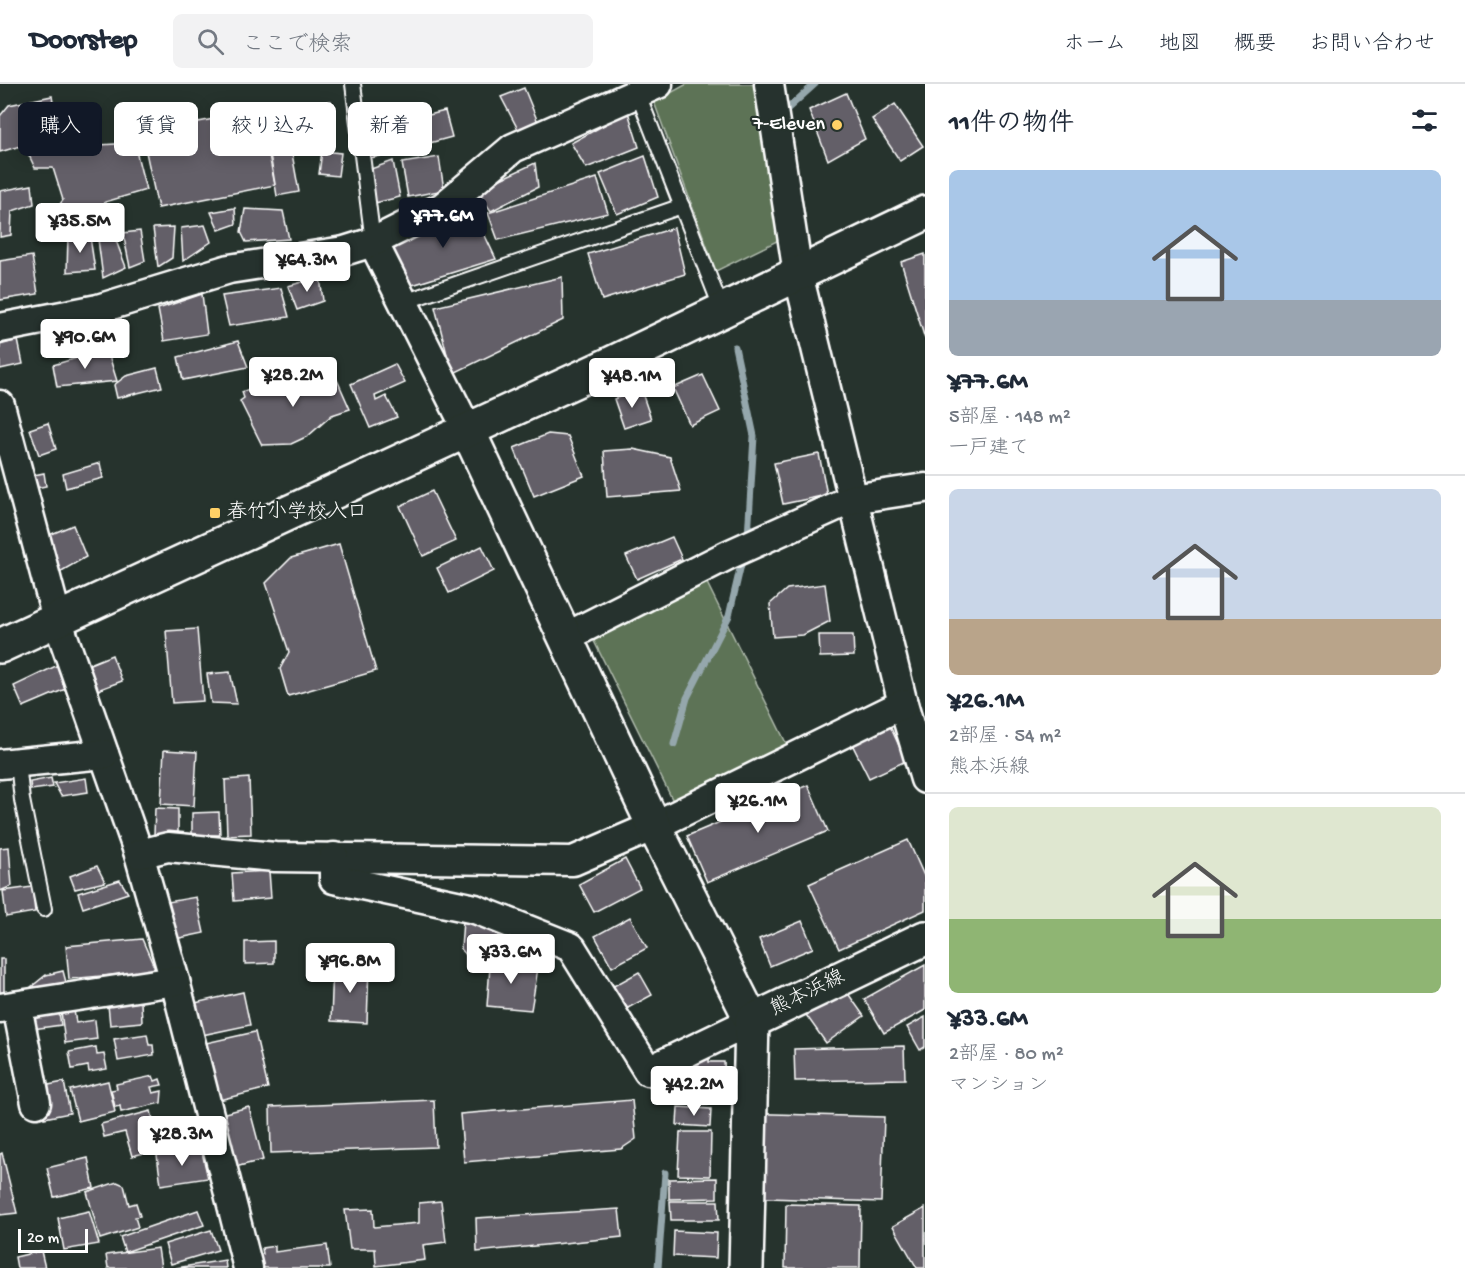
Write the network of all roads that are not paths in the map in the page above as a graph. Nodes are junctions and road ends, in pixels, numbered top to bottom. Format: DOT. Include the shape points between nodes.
graph roads {
  1 [pos="353,84"];
  2 [pos="648,89"];
  3 [pos="771,95"];
  4 [pos="682,206"];
  5 [pos="925,213"];
  6 [pos="373,242"];
  7 [pos="798,274"];
  8 [pos="404,302"];
  9 [pos="723,310"];
  10 [pos="0,328"];
  11 [pos="0,405"];
  12 [pos="468,431"];
  13 [pos="10,478"];
  14 [pos="925,488"];
  15 [pos="852,499"];
  16 [pos="57,619"];
  17 [pos="566,637"];
  18 [pos="0,646"];
  19 [pos="903,704"];
  20 [pos="104,754"];
  21 [pos="9,764"];
  22 [pos="925,779"];
  23 [pos="654,826"];
  24 [pos="139,854"];
  25 [pos="334,857"];
  26 [pos="44,909"];
  27 [pos="925,938"];
  28 [pos="174,981"];
  29 [pos="9,1007"];
  30 [pos="752,1022"];
  31 [pos="36,1103"];
  32 [pos="248,1268"];
  33 [pos="746,1268"];
  1 -- 6 [label="lane"];
  2 -- 4 [label="lane"];
  2 -- 6 [label="street" via="513,148 443,207"];
  3 -- 7 [label="street"];
  4 -- 8 [label="lane"];
  4 -- 9 [label="lane"];
  5 -- 7 [label="street"];
  6 -- 8 [label="street"];
  6 -- 10 [label="street" via="344,251 229,269 98,309"];
  7 -- 9 [label="street"];
  7 -- 15 [label="street"];
  8 -- 12 [label="street"];
  9 -- 12 [label="street"];
  11 -- 13 [label="street"];
  12 -- 16 [label="street"];
  12 -- 17 [label="street"];
  13 -- 16 [label="street"];
  14 -- 15 [label="street"];
  15 -- 17 [label="street" via="728,555"];
  15 -- 19 [label="street"];
  16 -- 18 [label="street"];
  16 -- 20 [label="street"];
  17 -- 23 [label="street"];
  19 -- 22 [label="street"];
  19 -- 23 [label="street"];
  20 -- 21 [label="street"];
  20 -- 24 [label="street"];
  21 -- 26 [label="lane" via="22,800"];
  23 -- 25 [label="street" via="573,861"];
  23 -- 30 [label="street"];
  24 -- 25 [label="street" via="168,847 276,857"];
  24 -- 28 [label="street"];
  25 -- 30 [label="street" via="334,879 475,909 571,947 648,1071"];
  27 -- 30 [label="street, 熊本浜線"];
  28 -- 29 [label="street"];
  28 -- 32 [label="street"];
  29 -- 31 [label="street"];
  30 -- 33 [label="street, 熊本浜線"];
}
